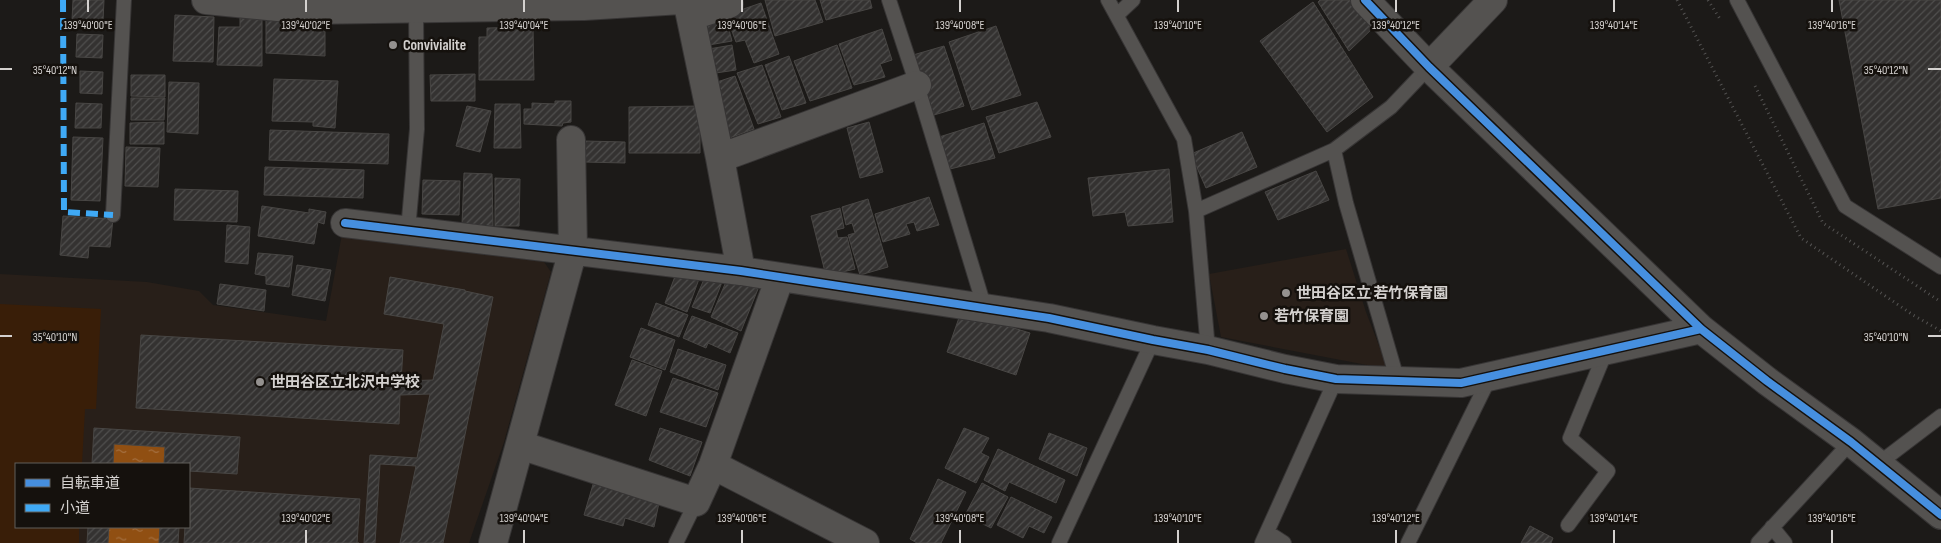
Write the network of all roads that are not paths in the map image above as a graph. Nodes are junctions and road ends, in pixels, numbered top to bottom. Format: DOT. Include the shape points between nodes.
graph roads {
  1 [pos="124,0"];
  2 [pos="206,0"];
  3 [pos="889,0"];
  4 [pos="1108,0"];
  5 [pos="1133,0"];
  6 [pos="1365,0"];
  7 [pos="1494,0"];
  8 [pos="1737,0"];
  9 [pos="735,2"];
  10 [pos="414,4"];
  11 [pos="686,5"];
  12 [pos="1117,15"];
  13 [pos="1429,67"];
  14 [pos="917,85"];
  15 [pos="571,140"];
  16 [pos="1334,150"];
  17 [pos="720,158"];
  18 [pos="1196,211"];
  19 [pos="112,215"];
  20 [pos="345,223"];
  21 [pos="408,230"];
  22 [pos="573,250"];
  23 [pos="1941,267"];
  24 [pos="741,271"];
  25 [pos="780,276"];
  26 [pos="985,309"];
  27 [pos="1701,329"];
  28 [pos="1153,340"];
  29 [pos="1208,350"];
  30 [pos="1606,351"];
  31 [pos="1490,377"];
  32 [pos="1336,379"];
  33 [pos="1398,382"];
  34 [pos="1941,416"];
  35 [pos="1851,442"];
  36 [pos="520,445"];
  37 [pos="1878,464"];
  38 [pos="713,465"];
  39 [pos="696,502"];
  40 [pos="1941,516"];
  41 [pos="1568,525"];
  42 [pos="1772,528"];
  43 [pos="1265,537"];
  44 [pos="493,543"];
  45 [pos="676,543"];
  46 [pos="865,543"];
  47 [pos="1059,543"];
  48 [pos="1284,543"];
  49 [pos="1408,543"];
  50 [pos="1758,543"];
  51 [pos="1785,543"];
  1 -- 19 [label="lane"];
  2 -- 10 [label="street" via="308,10"];
  3 -- 14 [label="lane"];
  4 -- 12 [label="lane"];
  5 -- 12 [label="lane"];
  6 -- 13 [label="street"];
  7 -- 13 [label="street"];
  8 -- 23 [label="lane" via="1844,206"];
  9 -- 11 [label="street"];
  10 -- 11 [label="street"];
  10 -- 21 [label="lane" via="417,129"];
  11 -- 17 [label="street"];
  12 -- 18 [label="lane" via="1184,139"];
  13 -- 16 [label="lane" via="1391,107"];
  13 -- 27 [label="street"];
  14 -- 17 [label="street"];
  14 -- 26 [label="lane"];
  15 -- 22 [label="street"];
  16 -- 18 [label="lane"];
  16 -- 33 [label="lane" via="1346,204"];
  17 -- 24 [label="street"];
  18 -- 29 [label="lane"];
  20 -- 21 [label="street"];
  21 -- 22 [label="street"];
  22 -- 24 [label="street"];
  22 -- 36 [label="street"];
  24 -- 25 [label="street"];
  25 -- 26 [label="street"];
  25 -- 38 [label="street"];
  26 -- 28 [label="street" via="1048,318"];
  27 -- 30 [label="street"];
  27 -- 35 [label="street"];
  28 -- 29 [label="street"];
  28 -- 47 [label="lane"];
  29 -- 32 [label="street"];
  30 -- 31 [label="street"];
  30 -- 41 [label="lane" via="1570,438 1608,471"];
  31 -- 33 [label="street" via="1461,383"];
  31 -- 49 [label="lane"];
  32 -- 33 [label="street"];
  32 -- 43 [label="lane"];
  34 -- 37 [label="lane"];
  35 -- 37 [label="street"];
  35 -- 42 [label="lane"];
  36 -- 39 [label="street"];
  36 -- 44 [label="street"];
  37 -- 40 [label="street"];
  38 -- 39 [label="street"];
  38 -- 46 [label="street"];
  39 -- 45 [label="lane"];
  42 -- 50 [label="lane"];
  42 -- 51 [label="lane"];
  43 -- 48 [label="lane"];
}
